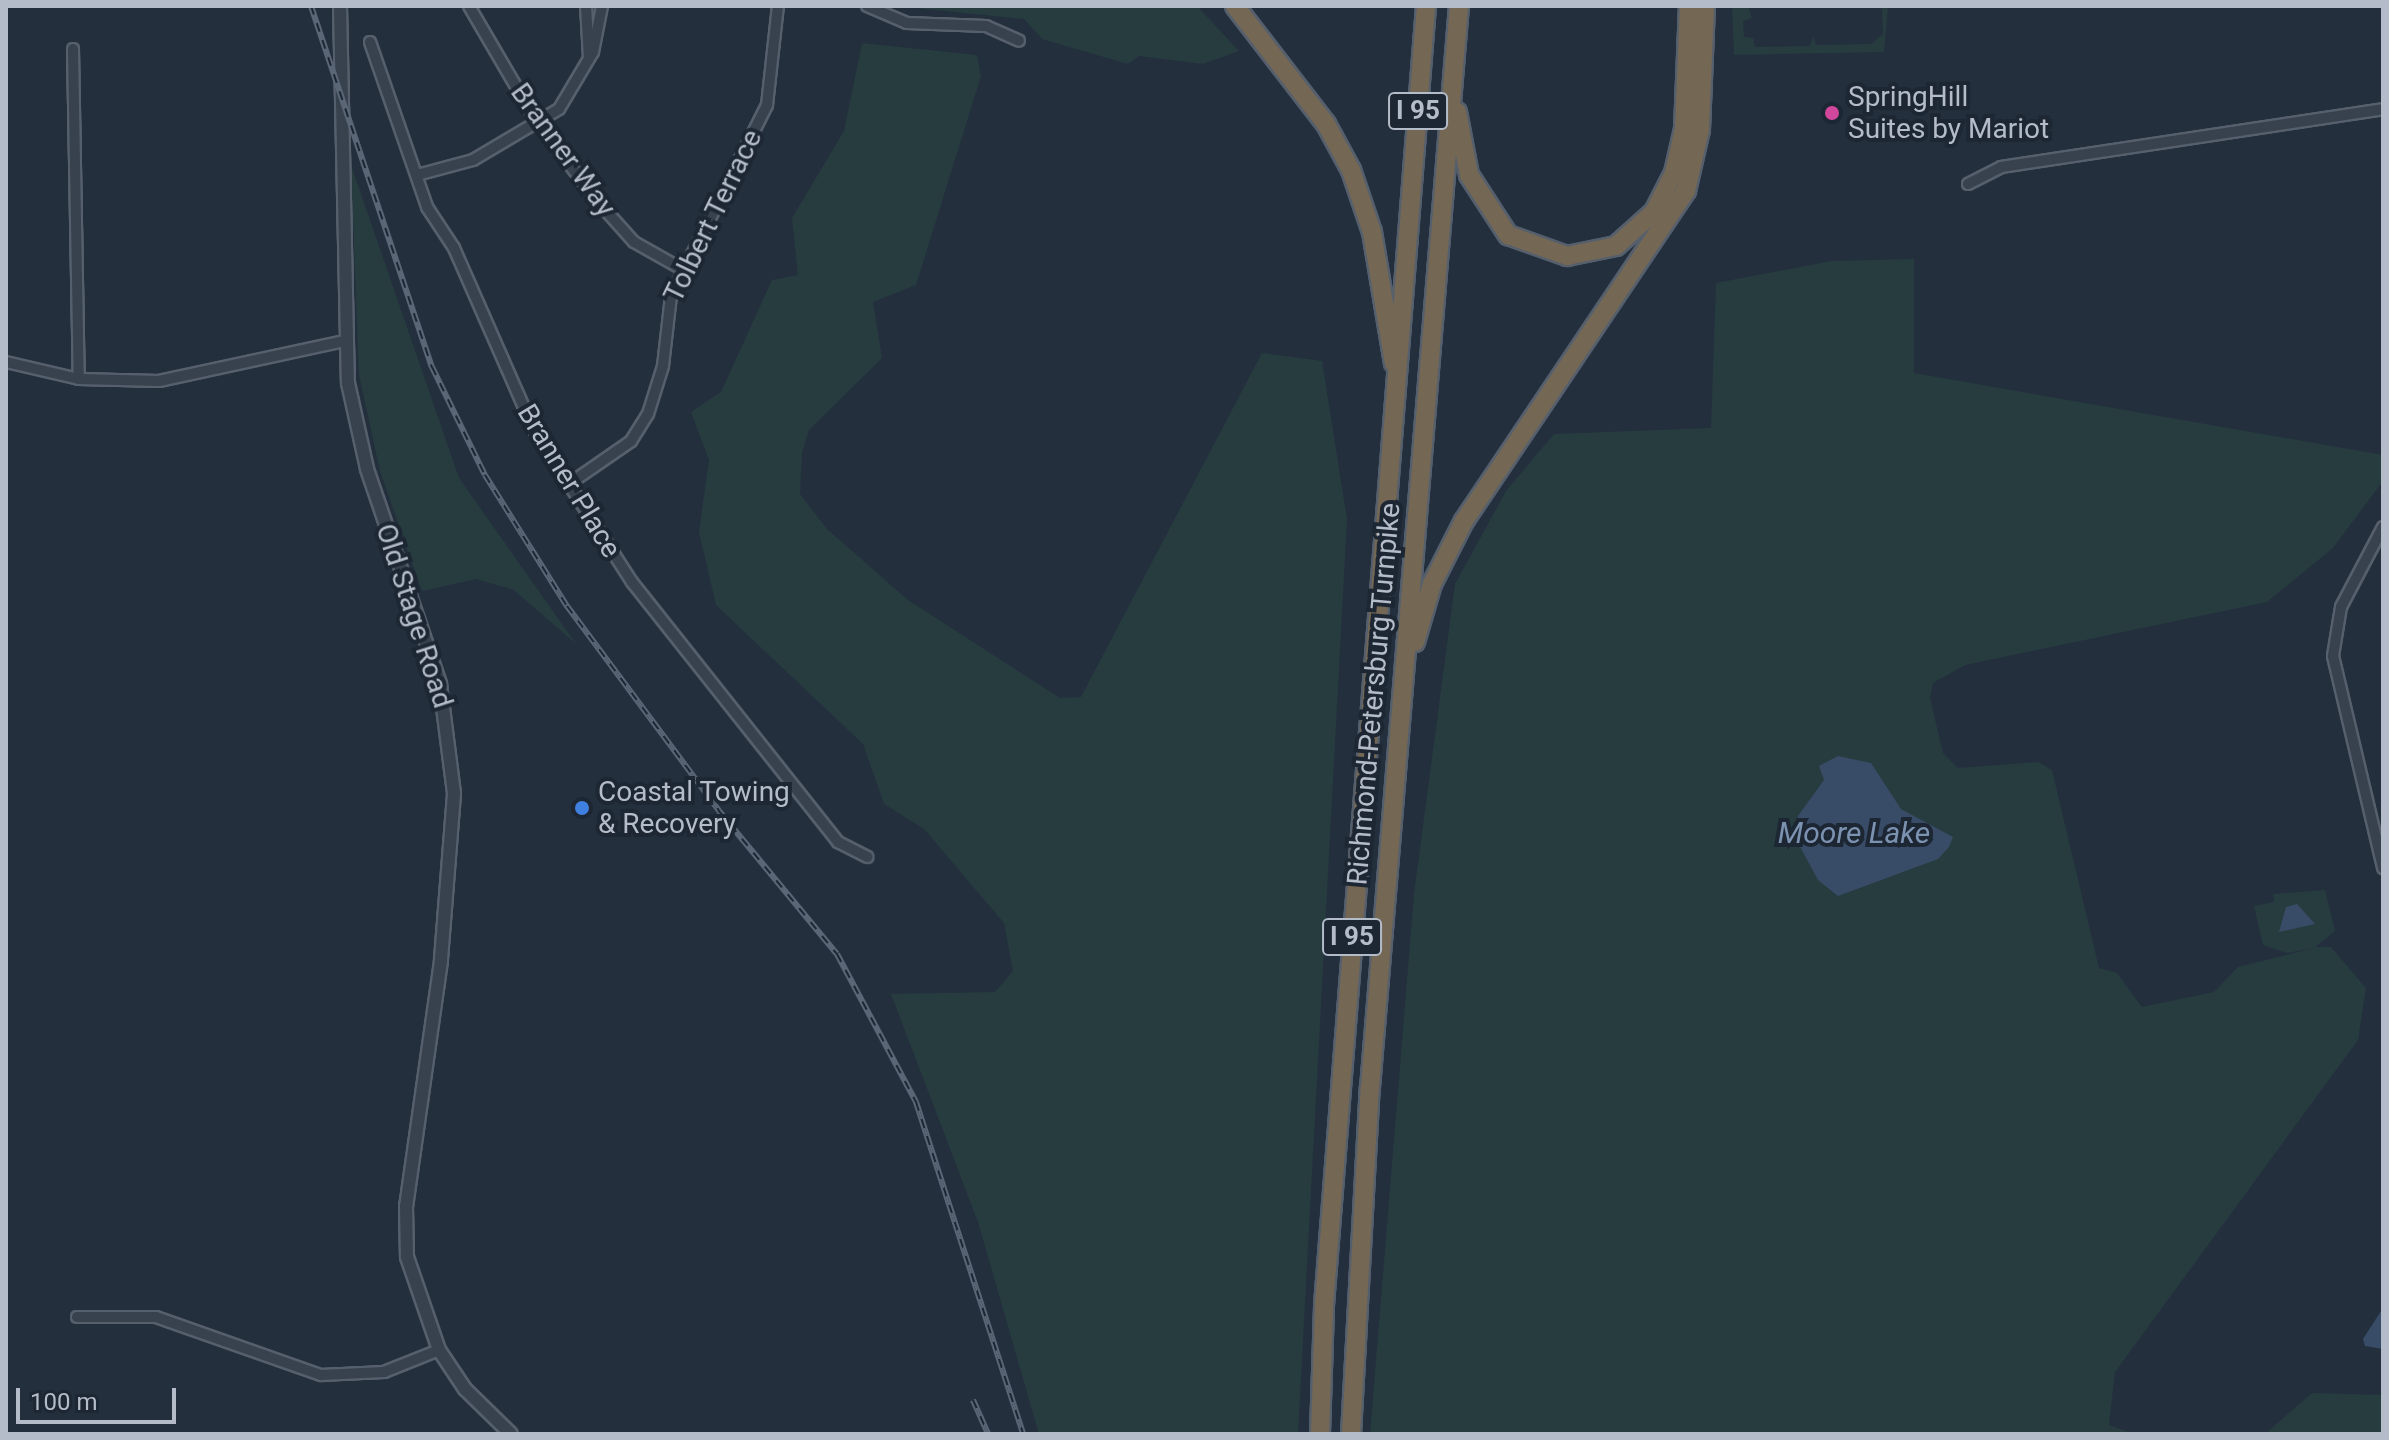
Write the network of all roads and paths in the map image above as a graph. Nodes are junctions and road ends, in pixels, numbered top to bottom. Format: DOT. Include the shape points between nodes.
graph roads {
  1 [pos="340,6"];
  2 [pos="469,6"];
  3 [pos="586,6"];
  4 [pos="602,6"];
  5 [pos="778,6"];
  6 [pos="867,6"];
  7 [pos="1235,6"];
  8 [pos="1426,6"];
  9 [pos="1459,6"];
  10 [pos="1689,6"];
  11 [pos="1705,6"];
  12 [pos="1019,41"];
  13 [pos="370,42"];
  14 [pos="73,49"];
  15 [pos="589,58"];
  16 [pos="1453,72"];
  17 [pos="2383,109"];
  18 [pos="538,124"];
  19 [pos="417,175"];
  20 [pos="1968,184"];
  21 [pos="682,269"];
  22 [pos="344,341"];
  23 [pos="6,362"];
  24 [pos="1397,373"];
  25 [pos="79,379"];
  26 [pos="569,484"];
  27 [pos="2383,527"];
  28 [pos="1404,679"];
  29 [pos="867,857"];
  30 [pos="2383,868"];
  31 [pos="77,1317"];
  32 [pos="439,1350"];
  33 [pos="511,1434"];
  34 [pos="1320,1434"];
  35 [pos="1351,1434"];
  1 -- 22 [label="street, Old Stage Road"];
  2 -- 18 [label="street, Branner Way"];
  3 -- 15 [label="street"];
  4 -- 15 [label="street"];
  5 -- 21 [label="street, Tolbert Terrace" via="767,105"];
  6 -- 12 [label="street" via="907,23 986,26"];
  7 -- 24 [label="highway" via="1326,124 1351,170 1372,232"];
  8 -- 24 [label="highway, Richmond-Petersburg Turnpike / I 95"];
  9 -- 16 [label="highway, Richmond-Petersburg Turnpike / I 95"];
  10 -- 16 [label="highway" via="1684,129 1674,173 1643,225 1601,251 1537,250 1500,227 1466,165"];
  11 -- 28 [label="highway" via="1700,130 1686,191 1453,540"];
  13 -- 19 [label="street, Branner Place"];
  14 -- 25 [label="street"];
  15 -- 18 [label="street" via="559,109"];
  16 -- 28 [label="highway, Richmond-Petersburg Turnpike / I 95"];
  17 -- 20 [label="street" via="2001,167"];
  18 -- 19 [label="street" via="473,160"];
  18 -- 21 [label="street, Branner Way" via="634,242"];
  19 -- 26 [label="street, Branner Place" via="534,430"];
  21 -- 26 [label="street, Tolbert Terrace" via="666,310 663,366 648,414 631,441"];
  22 -- 25 [label="street" via="187,378"];
  22 -- 32 [label="street, Old Stage Road" via="367,469 427,640 452,757 447,900 406,1206 411,1280"];
  23 -- 25 [label="street"];
  24 -- 34 [label="highway, Richmond-Petersburg Turnpike / I 95"];
  26 -- 29 [label="street, Branner Place" via="632,582 838,842"];
  27 -- 30 [label="street" via="2341,607 2333,656"];
  28 -- 35 [label="highway, Richmond-Petersburg Turnpike / I 95"];
  31 -- 32 [label="street" via="156,1317 321,1375 384,1372"];
  32 -- 33 [label="street, Old Stage Road" via="465,1389"];
}
